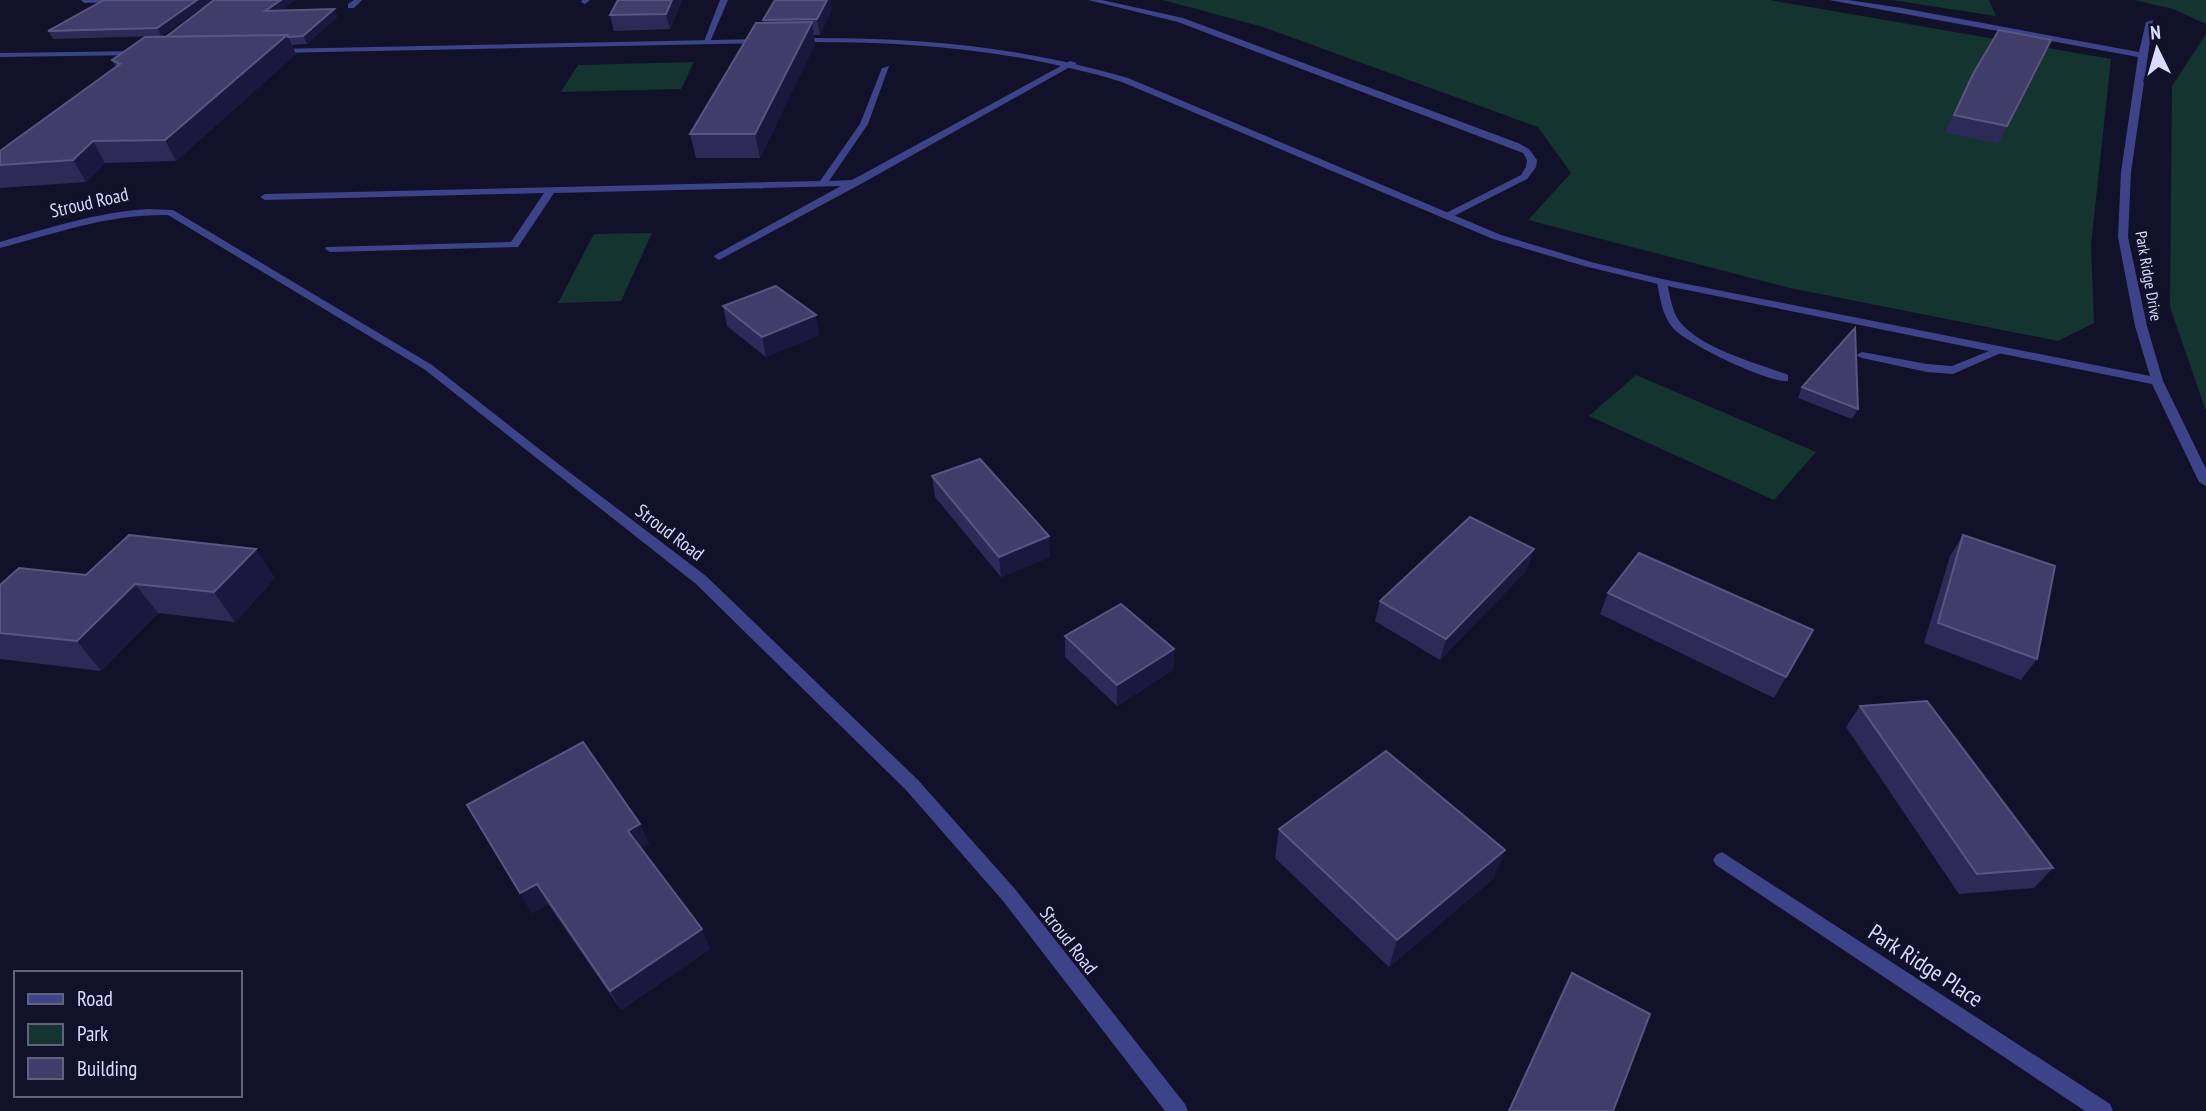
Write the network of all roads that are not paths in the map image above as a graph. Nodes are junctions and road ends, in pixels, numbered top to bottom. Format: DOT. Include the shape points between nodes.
graph roads {
  1 [pos="116,0"];
  2 [pos="358,0"];
  3 [pos="723,0"];
  4 [pos="1092,0"];
  5 [pos="1833,0"];
  6 [pos="83,1"];
  7 [pos="351,6"];
  8 [pos="2150,22"];
  9 [pos="769,40"];
  10 [pos="782,40"];
  11 [pos="706,42"];
  12 [pos="260,51"];
  13 [pos="148,53"];
  14 [pos="0,55"];
  15 [pos="2143,55"];
  16 [pos="1073,63"];
  17 [pos="886,68"];
  18 [pos="823,183"];
  19 [pos="856,183"];
  20 [pos="551,190"];
  21 [pos="265,197"];
  22 [pos="1448,215"];
  23 [pos="0,245"];
  24 [pos="330,249"];
  25 [pos="719,257"];
  26 [pos="1661,282"];
  27 [pos="1999,351"];
  28 [pos="1862,355"];
  29 [pos="1784,378"];
  30 [pos="2157,381"];
  31 [pos="2206,482"];
  32 [pos="1722,860"];
  33 [pos="1178,1111"];
  34 [pos="2103,1111"];
  1 -- 6 [label="street"];
  2 -- 7 [label="street"];
  3 -- 11 [label="street"];
  4 -- 22 [label="street" via="1180,20 1526,151 1532,160 1524,177"];
  5 -- 15 [label="street"];
  8 -- 15 [label="street, Park Ridge Drive"];
  9 -- 11 [label="street"];
  10 -- 16 [label="street" via="939,41"];
  11 -- 12 [label="street"];
  13 -- 14 [label="street"];
  15 -- 30 [label="street, Park Ridge Drive" via="2126,172 2123,237"];
  16 -- 19 [label="street"];
  16 -- 22 [label="street" via="1125,80"];
  17 -- 18 [label="street" via="864,124"];
  18 -- 19 [label="street"];
  18 -- 20 [label="street"];
  19 -- 25 [label="street"];
  20 -- 21 [label="street"];
  20 -- 24 [label="street" via="514,245"];
  22 -- 26 [label="street" via="1497,237"];
  23 -- 33 [label="street, Stroud Road" via="113,213 170,212 428,367 701,580 912,785 1009,895"];
  26 -- 27 [label="street"];
  26 -- 29 [label="street" via="1670,316 1682,332"];
  27 -- 28 [label="street" via="1953,370"];
  27 -- 30 [label="street"];
  30 -- 31 [label="street, Park Ridge Drive"];
  32 -- 34 [label="street, Park Ridge Place"];
}
